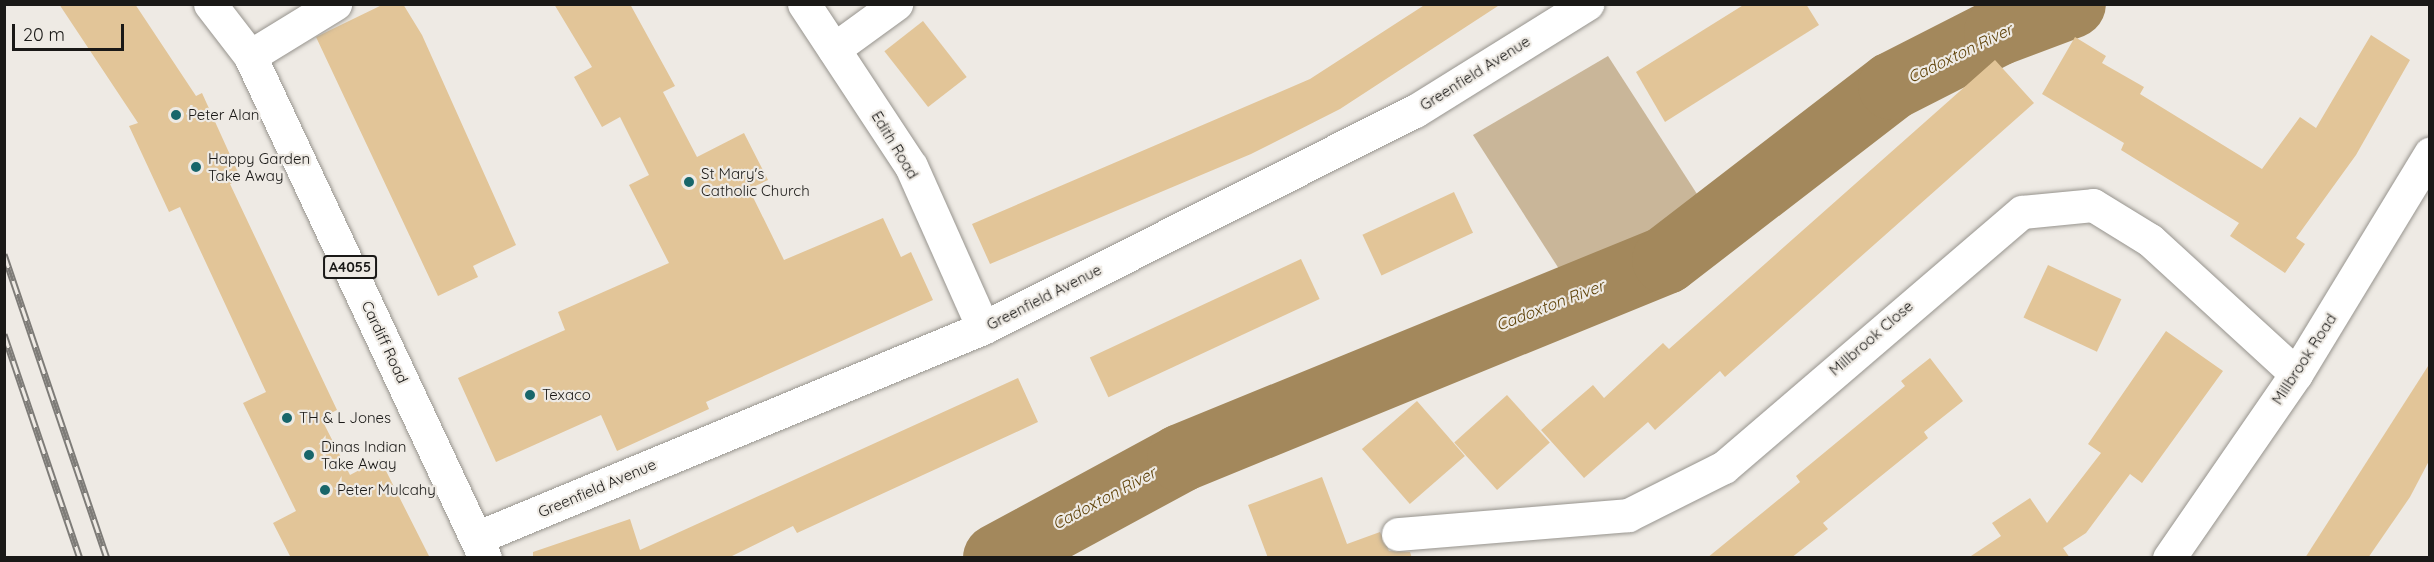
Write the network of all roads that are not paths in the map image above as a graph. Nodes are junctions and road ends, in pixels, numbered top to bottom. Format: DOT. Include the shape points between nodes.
graph roads {
  1 [pos="210,4"];
  2 [pos="335,4"];
  3 [pos="804,4"];
  4 [pos="896,4"];
  5 [pos="1587,4"];
  6 [pos="834,49"];
  7 [pos="250,56"];
  8 [pos="2430,154"];
  9 [pos="983,328"];
  10 [pos="2296,374"];
  11 [pos="1398,534"];
  12 [pos="481,548"];
  13 [pos="2169,558"];
  1 -- 7 [label="street, Cardiff Road / A4055"];
  2 -- 7 [label="street"];
  3 -- 6 [label="street, Edith Road"];
  4 -- 6 [label="street"];
  5 -- 9 [label="street, Greenfield Avenue" via="1415,111"];
  6 -- 9 [label="street, Edith Road" via="910,166"];
  7 -- 12 [label="street, Cardiff Road / A4055"];
  8 -- 10 [label="street, Millbrook Road"];
  9 -- 12 [label="street, Greenfield Avenue"];
  10 -- 11 [label="street, Millbrook Close" via="2150,240 2093,205 2022,212 1724,467 1628,515"];
  10 -- 13 [label="street, Millbrook Road"];
}
